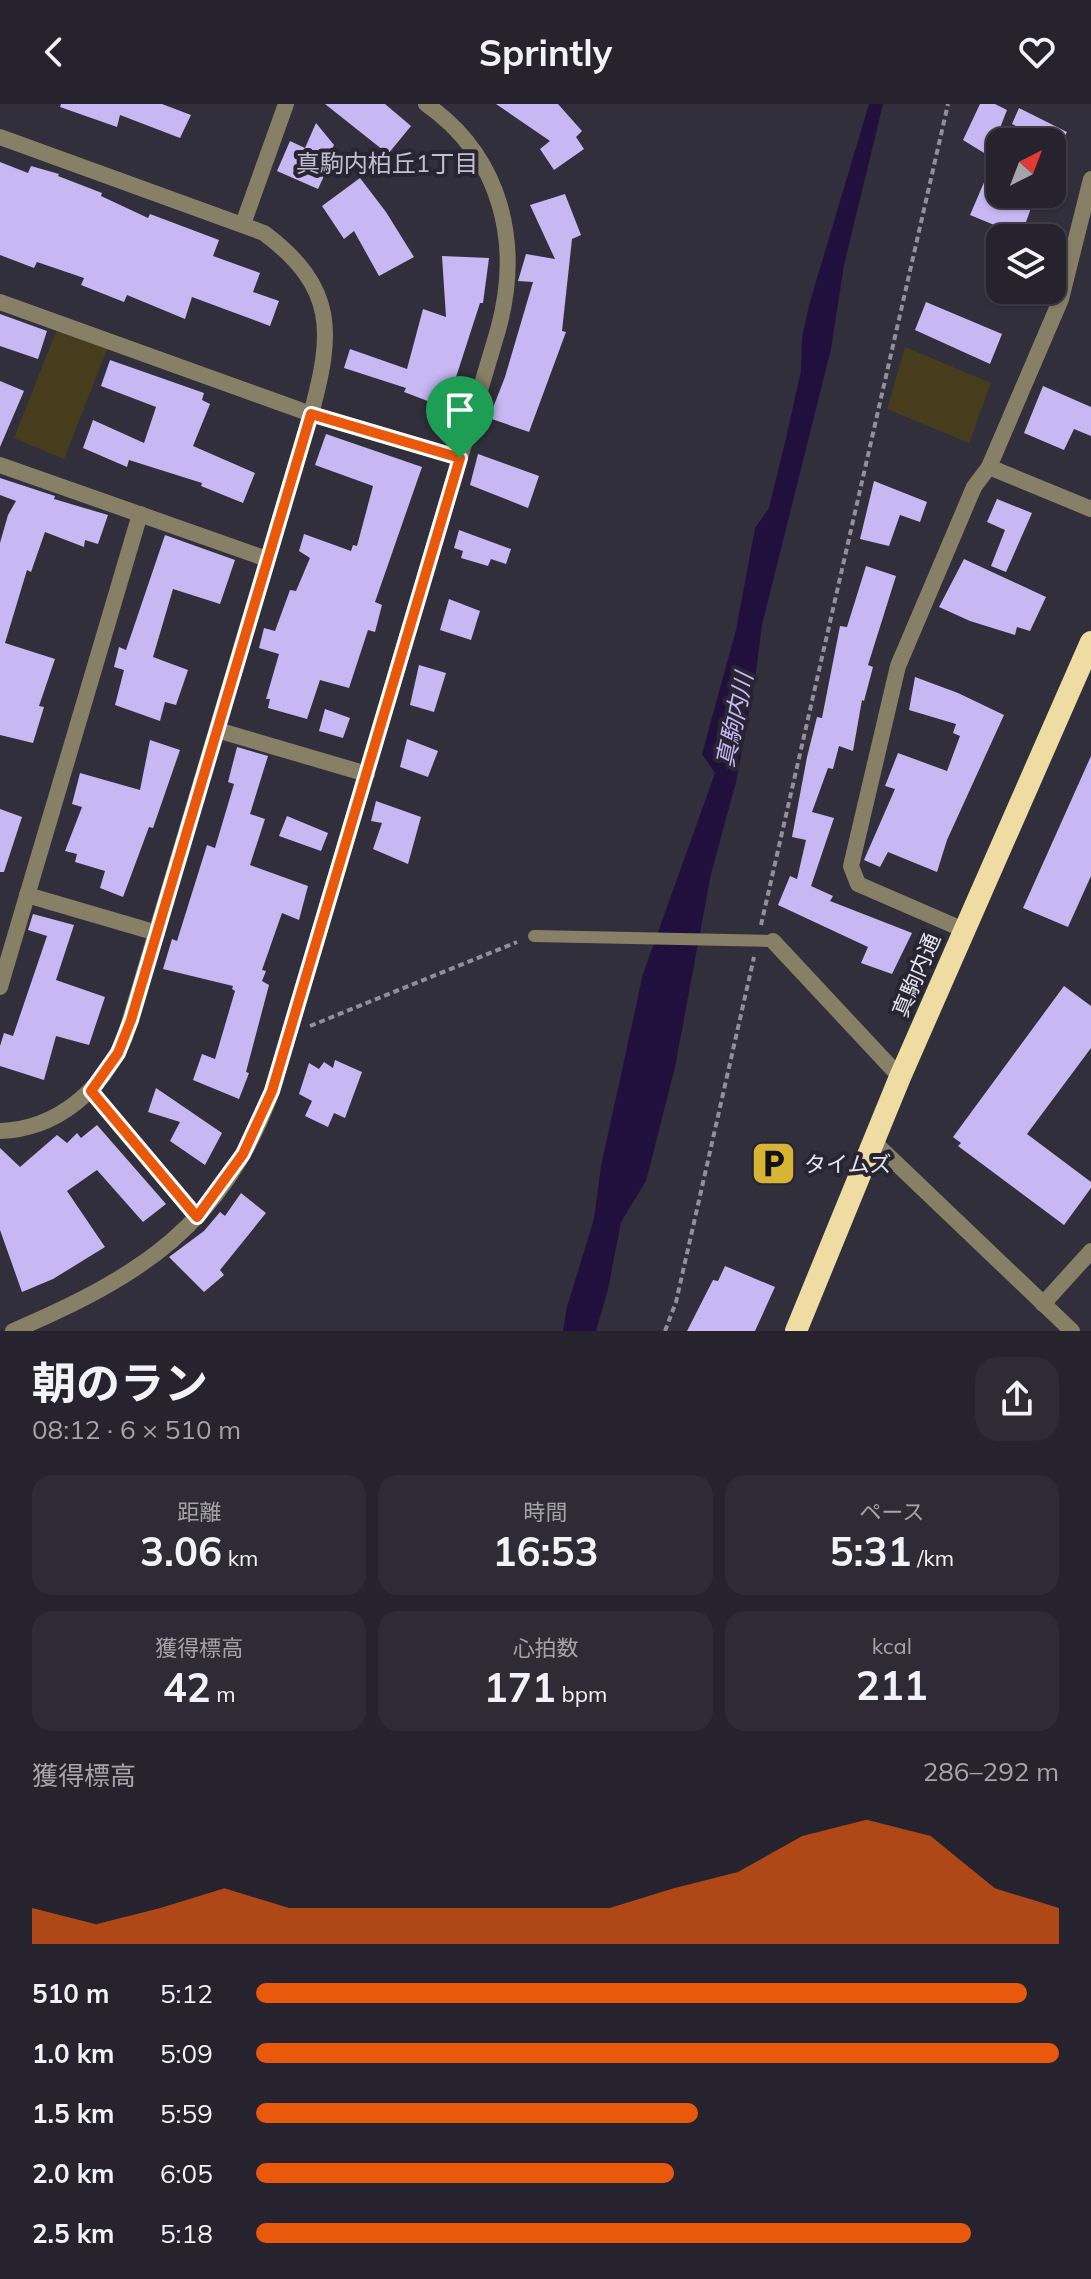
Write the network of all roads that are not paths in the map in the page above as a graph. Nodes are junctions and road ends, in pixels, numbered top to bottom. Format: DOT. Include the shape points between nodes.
graph roads {
  1 [pos="286,104"];
  2 [pos="426,104"];
  3 [pos="0,137"];
  4 [pos="1091,179"];
  5 [pos="243,224"];
  6 [pos="0,302"];
  7 [pos="311,414"];
  8 [pos="460,458"];
  9 [pos="0,465"];
  10 [pos="989,467"];
  11 [pos="1091,509"];
  12 [pos="140,514"];
  13 [pos="267,559"];
  14 [pos="1091,642"];
  15 [pos="217,730"];
  16 [pos="367,774"];
  17 [pos="27,895"];
  18 [pos="964,930"];
  19 [pos="157,933"];
  20 [pos="534,936"];
  21 [pos="765,942"];
  22 [pos="0,987"];
  23 [pos="900,1077"];
  24 [pos="91,1091"];
  25 [pos="0,1131"];
  26 [pos="874,1142"];
  27 [pos="197,1217"];
  28 [pos="1091,1251"];
  29 [pos="1043,1304"];
  30 [pos="13,1331"];
  31 [pos="796,1331"];
  32 [pos="1072,1331"];
  1 -- 5 [label="street"];
  2 -- 8 [label="street" via="451,124 480,160 498,197 508,242 505,306"];
  3 -- 5 [label="street"];
  4 -- 10 [label="street" via="1061,299"];
  5 -- 7 [label="street" via="284,248 320,301 326,346"];
  6 -- 7 [label="street"];
  7 -- 8 [label="street"];
  7 -- 13 [label="street"];
  8 -- 16 [label="street"];
  9 -- 12 [label="street"];
  10 -- 11 [label="street"];
  10 -- 18 [label="street" via="974,487 898,666 851,866 858,884"];
  12 -- 13 [label="street"];
  12 -- 17 [label="street"];
  13 -- 15 [label="street"];
  14 -- 18 [label="highway, 真駒内通"];
  15 -- 16 [label="street"];
  15 -- 19 [label="street"];
  16 -- 27 [label="street" via="272,1091 230,1175"];
  17 -- 19 [label="street"];
  17 -- 22 [label="street"];
  18 -- 23 [label="highway, 真駒内通"];
  19 -- 24 [label="street" via="125,1037"];
  20 -- 21 [label="lane, bridge"];
  21 -- 23 [label="street"];
  23 -- 26 [label="highway, 真駒内通"];
  24 -- 25 [label="street" via="56,1116"];
  24 -- 27 [label="street"];
  26 -- 29 [label="street"];
  26 -- 31 [label="highway, 真駒内通"];
  27 -- 30 [label="street" via="116,1282"];
  28 -- 29 [label="street"];
  29 -- 32 [label="street"];
}
